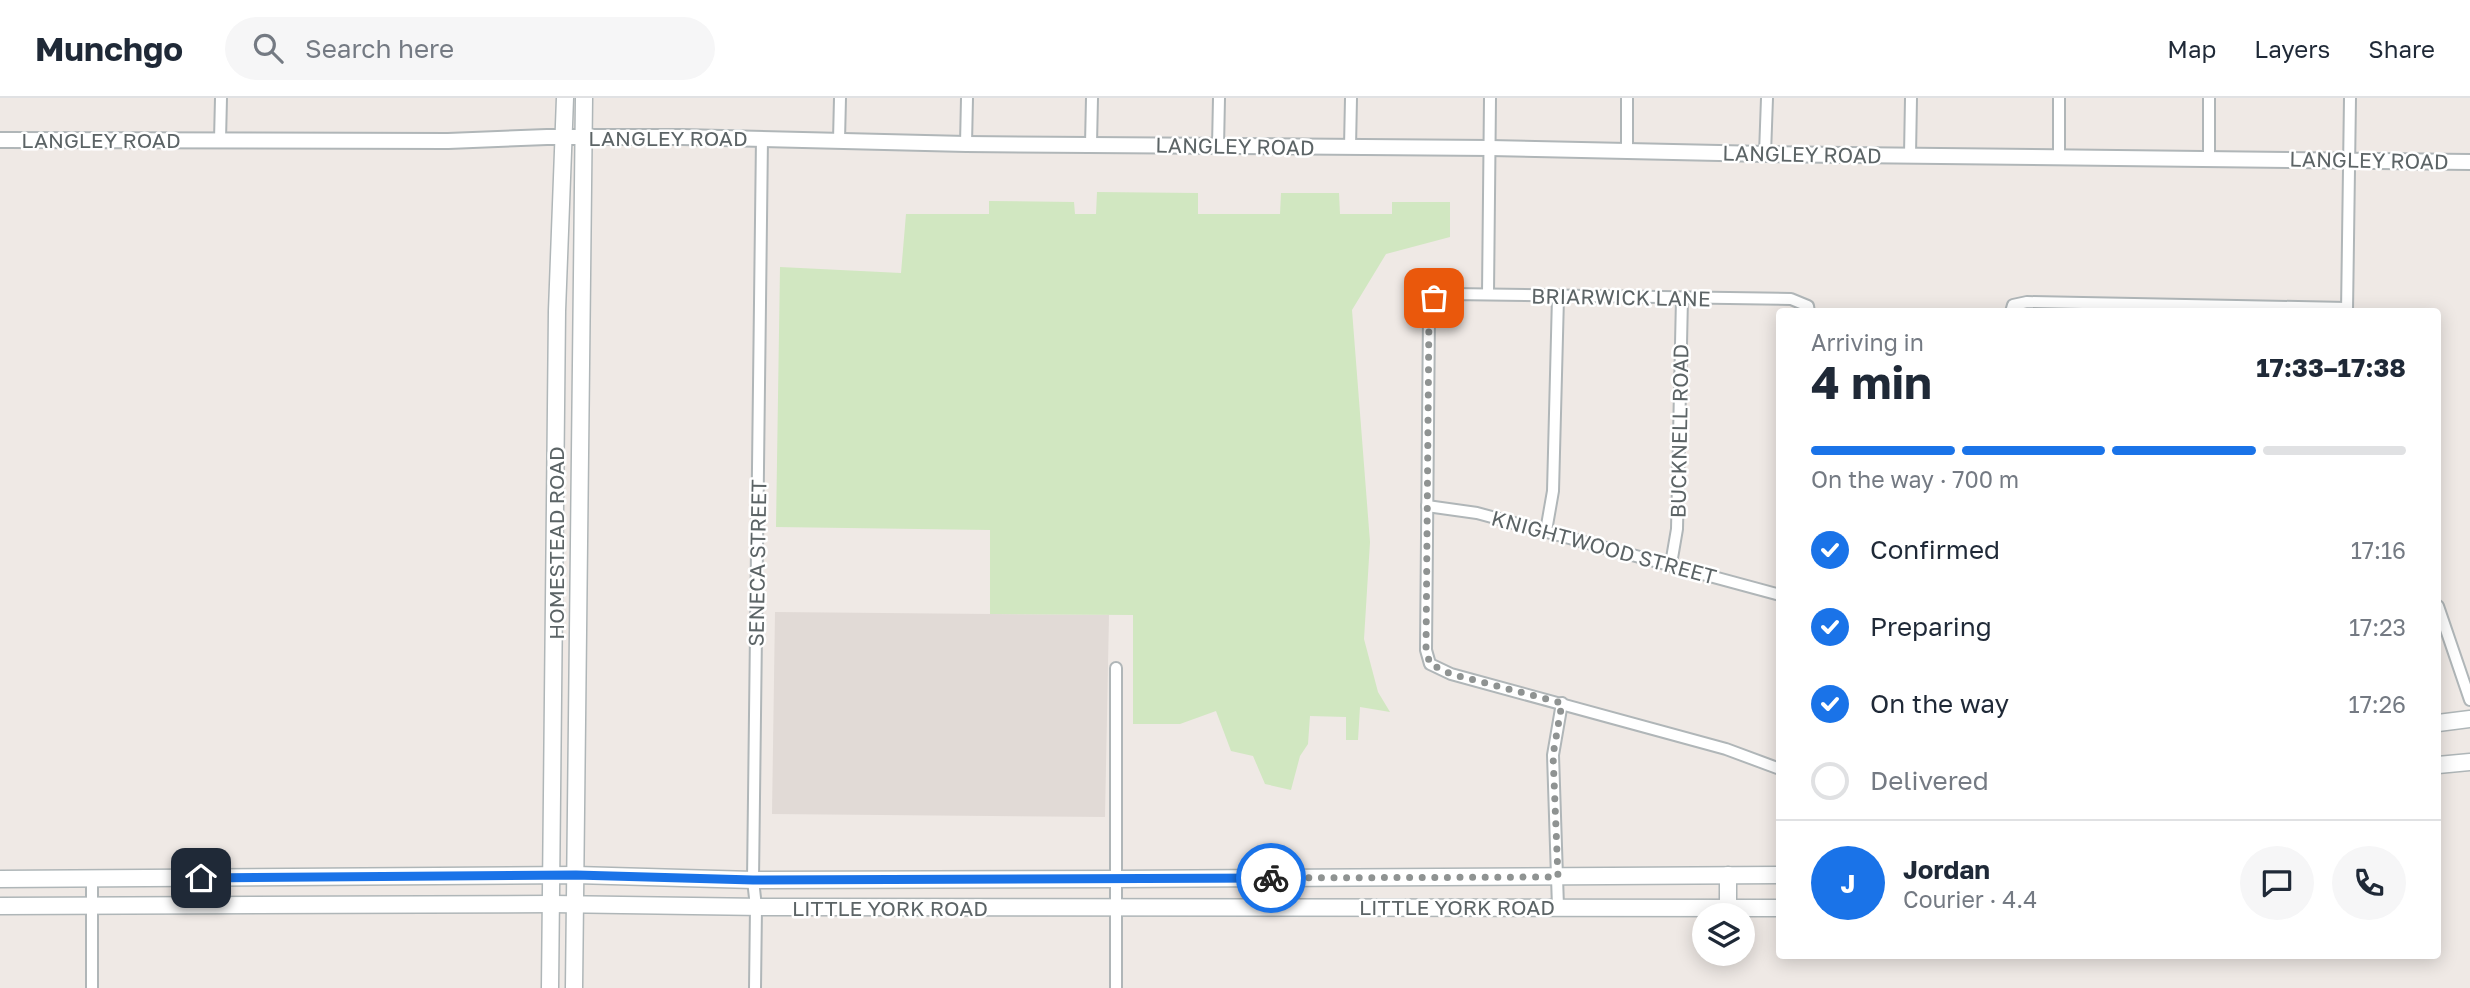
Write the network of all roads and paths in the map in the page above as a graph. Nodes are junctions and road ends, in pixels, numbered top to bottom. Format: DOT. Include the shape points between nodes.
graph roads {
  1 [pos="221,98"];
  2 [pos="565,98"];
  3 [pos="584,98"];
  4 [pos="840,98"];
  5 [pos="967,98"];
  6 [pos="1092,98"];
  7 [pos="1219,98"];
  8 [pos="1351,98"];
  9 [pos="1490,98"];
  10 [pos="1628,98"];
  11 [pos="1766,98"];
  12 [pos="1911,98"];
  13 [pos="2059,98"];
  14 [pos="2209,98"];
  15 [pos="2350,98"];
  16 [pos="565,137"];
  17 [pos="583,137"];
  18 [pos="762,138"];
  19 [pos="0,140"];
  20 [pos="220,140"];
  21 [pos="839,140"];
  22 [pos="966,144"];
  23 [pos="1091,144"];
  24 [pos="1218,147"];
  25 [pos="1350,147"];
  26 [pos="1490,148"];
  27 [pos="1626,151"];
  28 [pos="1765,154"];
  29 [pos="1910,155"];
  30 [pos="2059,156"];
  31 [pos="2209,158"];
  32 [pos="2349,161"];
  33 [pos="2470,162"];
  34 [pos="1488,294"];
  35 [pos="1558,297"];
  36 [pos="1682,298"];
  37 [pos="1806,308"];
  38 [pos="2012,308"];
  39 [pos="2121,308"];
  40 [pos="2347,308"];
  41 [pos="581,309"];
  42 [pos="557,311"];
  43 [pos="1427,506"];
  44 [pos="1546,531"];
  45 [pos="1671,564"];
  46 [pos="1776,594"];
  47 [pos="2441,619"];
  48 [pos="555,665"];
  49 [pos="577,666"];
  50 [pos="1116,668"];
  51 [pos="2470,700"];
  52 [pos="1562,703"];
  53 [pos="2470,719"];
  54 [pos="2441,723"];
  55 [pos="2470,762"];
  56 [pos="2441,765"];
  57 [pos="1776,767"];
  58 [pos="576,875"];
  59 [pos="1728,875"];
  60 [pos="1776,875"];
  61 [pos="552,876"];
  62 [pos="359,877"];
  63 [pos="1558,877"];
  64 [pos="92,878"];
  65 [pos="1294,878"];
  66 [pos="1338,878"];
  67 [pos="0,879"];
  68 [pos="1117,879"];
  69 [pos="753,880"];
  70 [pos="1728,903"];
  71 [pos="552,904"];
  72 [pos="574,905"];
  73 [pos="0,906"];
  74 [pos="359,906"];
  75 [pos="93,907"];
  76 [pos="756,907"];
  77 [pos="1558,907"];
  78 [pos="1116,908"];
  79 [pos="1293,908"];
  80 [pos="1338,908"];
  81 [pos="1692,908"];
  82 [pos="1755,908"];
  83 [pos="1776,908"];
  84 [pos="92,988"];
  85 [pos="550,988"];
  86 [pos="574,988"];
  87 [pos="755,988"];
  88 [pos="1116,988"];
  1 -- 20 [label="street"];
  2 -- 16 [label="main road, HOMESTEAD ROAD"];
  3 -- 17 [label="main road, HOMESTEAD ROAD"];
  4 -- 21 [label="street"];
  5 -- 22 [label="street"];
  6 -- 23 [label="street"];
  7 -- 24 [label="street"];
  8 -- 25 [label="street"];
  9 -- 26 [label="street"];
  10 -- 27 [label="street"];
  11 -- 28 [label="street"];
  12 -- 29 [label="street"];
  13 -- 30 [label="street"];
  14 -- 31 [label="street"];
  15 -- 32 [label="street"];
  16 -- 17 [label="street, LANGLEY ROAD"];
  16 -- 20 [label="street, LANGLEY ROAD"];
  16 -- 42 [label="main road, HOMESTEAD ROAD"];
  17 -- 18 [label="street, LANGLEY ROAD"];
  17 -- 41 [label="main road, HOMESTEAD ROAD"];
  18 -- 21 [label="street, LANGLEY ROAD"];
  18 -- 69 [label="street, SENECA STREET"];
  19 -- 20 [label="street, LANGLEY ROAD"];
  21 -- 22 [label="street, LANGLEY ROAD"];
  22 -- 23 [label="street, LANGLEY ROAD"];
  23 -- 24 [label="street, LANGLEY ROAD"];
  24 -- 25 [label="street, LANGLEY ROAD"];
  25 -- 26 [label="street, LANGLEY ROAD"];
  26 -- 27 [label="street, LANGLEY ROAD"];
  26 -- 34 [label="street"];
  27 -- 28 [label="street, LANGLEY ROAD"];
  28 -- 29 [label="street, LANGLEY ROAD"];
  29 -- 30 [label="street, LANGLEY ROAD"];
  30 -- 31 [label="street, LANGLEY ROAD"];
  31 -- 32 [label="street, LANGLEY ROAD"];
  32 -- 33 [label="street, LANGLEY ROAD"];
  32 -- 40 [label="street"];
  34 -- 35 [label="street, BRIARWICK LANE"];
  34 -- 43 [label="street, BRIARWICK LANE" via="1434,298 1429,313"];
  35 -- 36 [label="street, BRIARWICK LANE"];
  35 -- 44 [label="street" via="1553,491"];
  36 -- 37 [label="street, BRIARWICK LANE" via="1791,299"];
  36 -- 45 [label="street, BUCKNELL ROAD" via="1677,528"];
  38 -- 39 [label="street" via="2027,302"];
  41 -- 42 [label="main road"];
  41 -- 49 [label="main road, HOMESTEAD ROAD"];
  42 -- 48 [label="main road, HOMESTEAD ROAD"];
  43 -- 44 [label="street, KNIGHTWOOD STREET"];
  43 -- 52 [label="street" via="1426,650 1430,664 1451,674"];
  44 -- 45 [label="street, KNIGHTWOOD STREET"];
  45 -- 46 [label="street, KNIGHTWOOD STREET"];
  47 -- 51 [label="street"];
  48 -- 49 [label="main road"];
  48 -- 61 [label="main road, HOMESTEAD ROAD"];
  49 -- 58 [label="main road, HOMESTEAD ROAD"];
  50 -- 68 [label="street"];
  52 -- 57 [label="street" via="1726,748"];
  52 -- 63 [label="street" via="1553,755"];
  53 -- 54 [label="main road"];
  55 -- 56 [label="main road"];
  58 -- 61 [label="main road, LITTLE YORK ROAD"];
  58 -- 69 [label="main road, LITTLE YORK ROAD"];
  58 -- 72 [label="main road, HOMESTEAD ROAD"];
  59 -- 60 [label="main road, LITTLE YORK ROAD"];
  59 -- 63 [label="main road, LITTLE YORK ROAD"];
  59 -- 70 [label="main road"];
  61 -- 62 [label="main road, LITTLE YORK ROAD"];
  61 -- 71 [label="main road, HOMESTEAD ROAD"];
  62 -- 64 [label="main road, LITTLE YORK ROAD"];
  62 -- 74 [label="main road"];
  63 -- 66 [label="main road, LITTLE YORK ROAD"];
  63 -- 77 [label="street"];
  64 -- 67 [label="main road, LITTLE YORK ROAD"];
  64 -- 75 [label="street"];
  65 -- 66 [label="main road, LITTLE YORK ROAD"];
  65 -- 68 [label="main road, LITTLE YORK ROAD"];
  65 -- 79 [label="main road"];
  66 -- 80 [label="main road"];
  68 -- 69 [label="main road, LITTLE YORK ROAD"];
  68 -- 78 [label="street"];
  69 -- 76 [label="street, SENECA STREET"];
  71 -- 72 [label="main road, LITTLE YORK ROAD"];
  71 -- 74 [label="main road, LITTLE YORK ROAD"];
  71 -- 85 [label="main road, HOMESTEAD ROAD"];
  72 -- 76 [label="main road, LITTLE YORK ROAD"];
  72 -- 86 [label="main road, HOMESTEAD ROAD"];
  73 -- 75 [label="main road, LITTLE YORK ROAD"];
  74 -- 75 [label="main road, LITTLE YORK ROAD"];
  75 -- 84 [label="street"];
  76 -- 78 [label="main road, LITTLE YORK ROAD"];
  76 -- 87 [label="street, SENECA STREET"];
  77 -- 80 [label="main road, LITTLE YORK ROAD"];
  77 -- 81 [label="main road, LITTLE YORK ROAD"];
  78 -- 79 [label="main road, LITTLE YORK ROAD"];
  78 -- 88 [label="street"];
  79 -- 80 [label="main road, LITTLE YORK ROAD"];
  82 -- 83 [label="main road, LITTLE YORK ROAD"];
}
